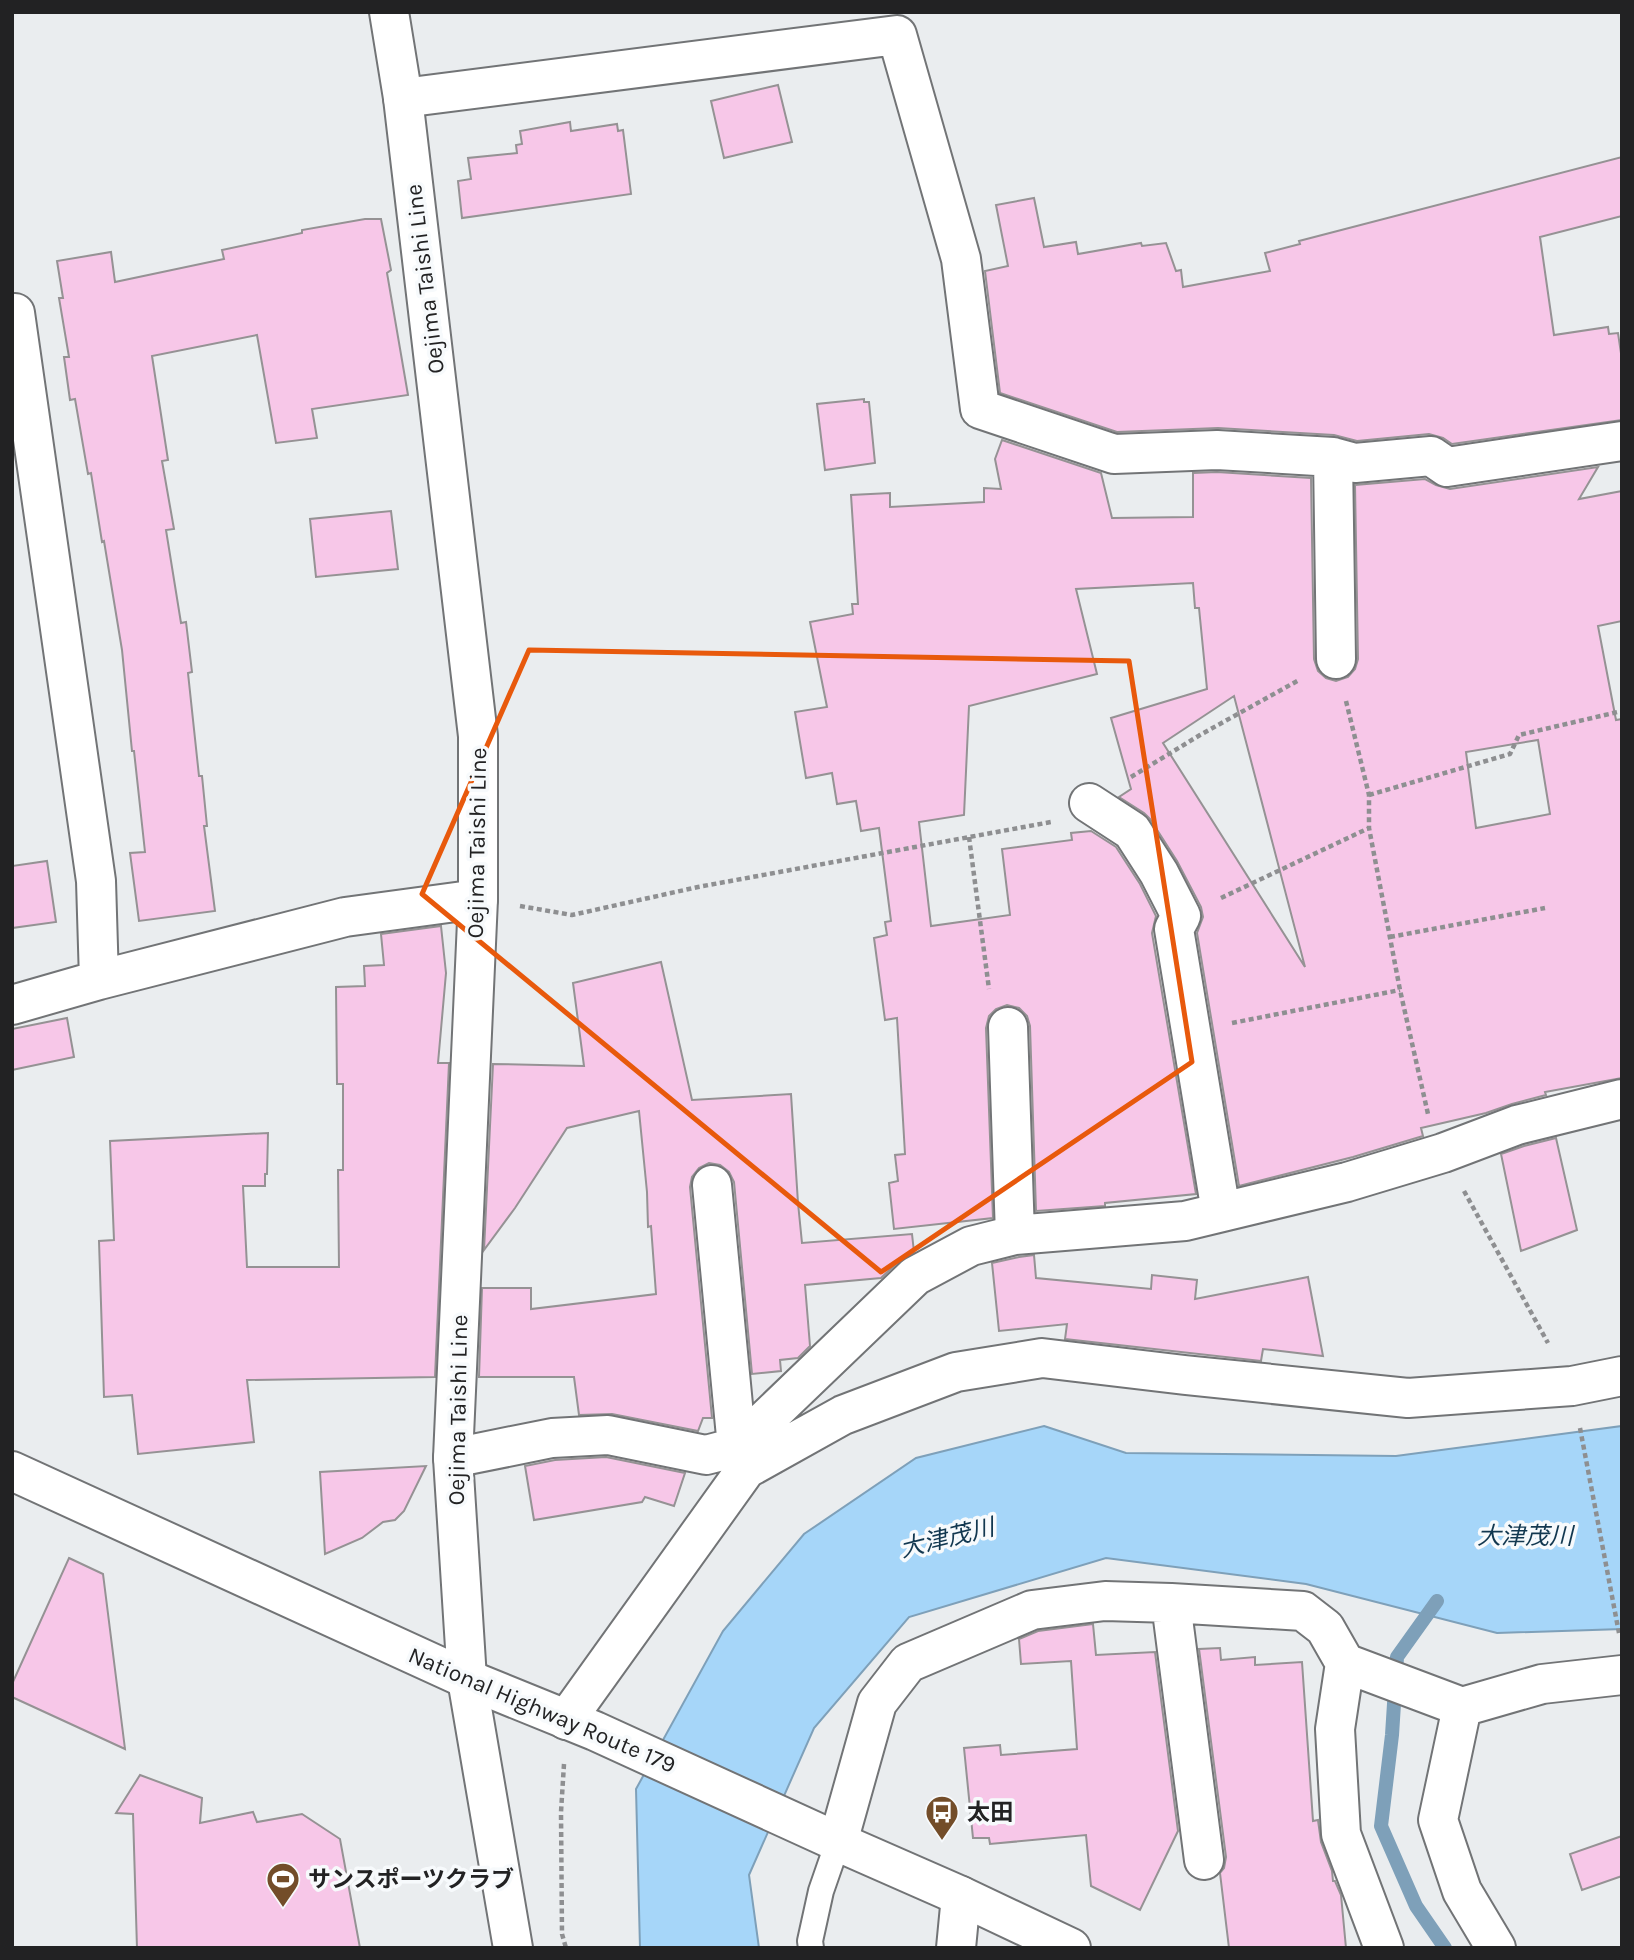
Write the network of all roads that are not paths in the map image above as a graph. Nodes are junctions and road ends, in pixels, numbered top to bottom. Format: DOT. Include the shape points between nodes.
graph roads {
  1 [pos="389,12"];
  2 [pos="403,98"];
  3 [pos="15,313"];
  4 [pos="21,428"];
  5 [pos="1622,441"];
  6 [pos="1333,457"];
  7 [pos="1336,659"];
  8 [pos="1089,803"];
  9 [pos="478,899"];
  10 [pos="99,980"];
  11 [pos="12,1005"];
  12 [pos="1008,1027"];
  13 [pos="1622,1099"];
  14 [pos="712,1185"];
  15 [pos="1221,1212"];
  16 [pos="1015,1236"];
  17 [pos="1622,1376"];
  18 [pos="453,1458"];
  19 [pos="742,1458"];
  20 [pos="12,1471"];
  21 [pos="1171,1603"];
  22 [pos="1345,1663"];
  23 [pos="1622,1675"];
  24 [pos="467,1679"];
  25 [pos="1462,1707"];
  26 [pos="581,1725"];
  27 [pos="823,1835"];
  28 [pos="1204,1860"];
  29 [pos="961,1896"];
  30 [pos="513,1948"];
  31 [pos="811,1948"];
  32 [pos="956,1948"];
  33 [pos="1071,1948"];
  34 [pos="1384,1948"];
  35 [pos="1496,1948"];
  1 -- 2 [label="main road, Oejima Taishi Line"];
  2 -- 6 [label="main road" via="897,35 961,259 980,408 1114,454 1217,450"];
  2 -- 9 [label="main road, Oejima Taishi Line" via="478,736"];
  3 -- 4 [label="main road"];
  4 -- 10 [label="main road" via="96,881"];
  5 -- 6 [label="main road" via="1447,467 1431,456 1355,463"];
  6 -- 7 [label="main road"];
  8 -- 15 [label="main road" via="1132,831 1181,916 1174,929"];
  9 -- 10 [label="main road" via="345,917"];
  9 -- 18 [label="main road, Oejima Taishi Line"];
  10 -- 11 [label="main road"];
  12 -- 16 [label="main road"];
  13 -- 15 [label="main road" via="1517,1125 1347,1182"];
  14 -- 19 [label="main road"];
  15 -- 16 [label="main road" via="1185,1221"];
  16 -- 19 [label="main road" via="971,1247 915,1276"];
  17 -- 19 [label="main road" via="1572,1386 1408,1398 1042,1358 956,1372"];
  18 -- 19 [label="main road" via="552,1438 608,1436"];
  18 -- 24 [label="main road, Oejima Taishi Line"];
  19 -- 26 [label="main road"];
  20 -- 24 [label="main road, National Highway Route 179"];
  21 -- 22 [label="main road" via="1303,1611 1325,1628"];
  21 -- 27 [label="main road" via="1105,1601 1032,1611 908,1663 877,1703"];
  21 -- 28 [label="main road"];
  22 -- 25 [label="main road"];
  22 -- 34 [label="main road" via="1335,1729 1341,1834"];
  23 -- 25 [label="main road" via="1542,1685"];
  24 -- 26 [label="main road, National Highway Route 179"];
  24 -- 30 [label="main road, Oejima Taishi Line"];
  25 -- 35 [label="main road" via="1438,1820 1462,1891"];
  26 -- 27 [label="main road, National Highway Route 179"];
  27 -- 29 [label="main road, National Highway Route 179"];
  27 -- 31 [label="lane" via="821,1891"];
  29 -- 32 [label="main road"];
  29 -- 33 [label="main road, National Highway Route 179"];
}
